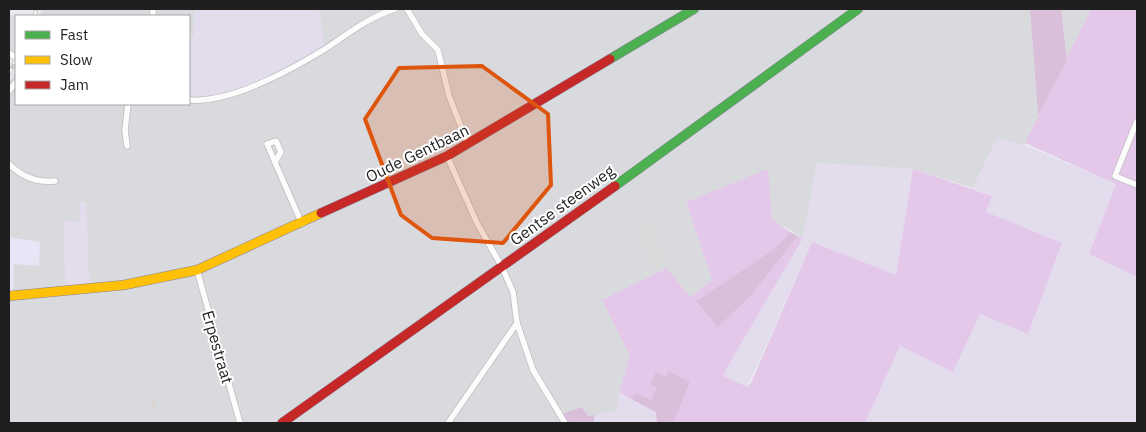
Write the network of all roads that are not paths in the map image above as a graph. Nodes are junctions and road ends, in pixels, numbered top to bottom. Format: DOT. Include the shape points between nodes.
graph roads {
  1 [pos="395,9"];
  2 [pos="407,9"];
  3 [pos="694,9"];
  4 [pos="858,9"];
  5 [pos="190,100"];
  6 [pos="128,105"];
  7 [pos="1137,121"];
  8 [pos="468,144"];
  9 [pos="127,146"];
  10 [pos="447,156"];
  11 [pos="275,162"];
  12 [pos="9,164"];
  13 [pos="55,181"];
  14 [pos="1137,185"];
  15 [pos="302,224"];
  16 [pos="502,267"];
  17 [pos="197,270"];
  18 [pos="9,296"];
  19 [pos="517,323"];
  20 [pos="240,423"];
  21 [pos="282,423"];
  22 [pos="448,423"];
  23 [pos="565,423"];
  1 -- 5 [label="street" via="371,18 301,64 218,98"];
  2 -- 8 [label="street" via="422,34 438,50 450,96"];
  3 -- 8 [label="street, Oude Gentbaan"];
  4 -- 16 [label="street, Gentse steenweg"];
  6 -- 9 [label="street"];
  7 -- 14 [label="street" via="1115,176"];
  8 -- 10 [label="street, Oude Gentbaan"];
  10 -- 15 [label="street, Oude Gentbaan"];
  10 -- 16 [label="street" via="477,223"];
  11 -- 15 [label="street"];
  12 -- 13 [label="street" via="24,177"];
  15 -- 17 [label="street, Oude Gentbaan"];
  16 -- 19 [label="street" via="513,292"];
  16 -- 21 [label="street, Gentse steenweg"];
  17 -- 18 [label="street, Oude Gentbaan" via="134,282"];
  17 -- 20 [label="street, Erpestraat"];
  19 -- 22 [label="street"];
  19 -- 23 [label="street" via="533,370"];
}
